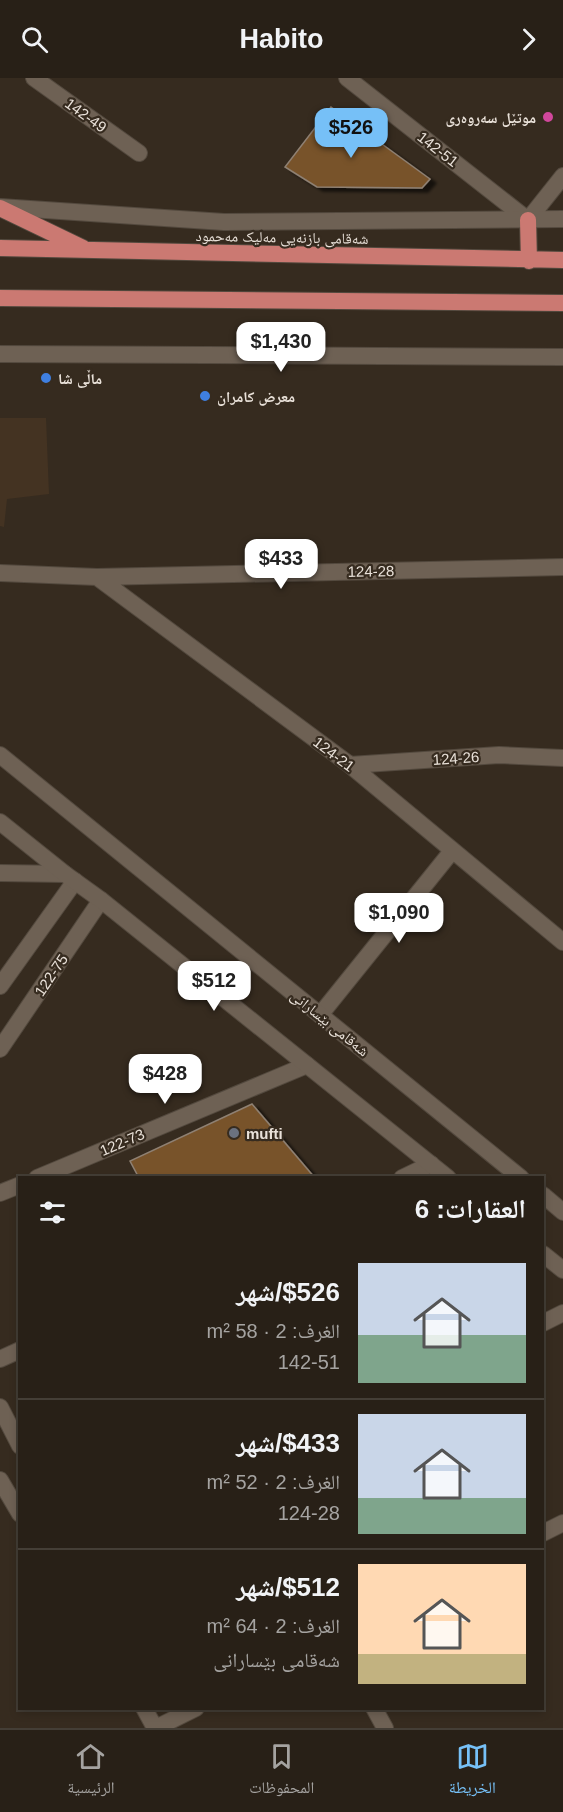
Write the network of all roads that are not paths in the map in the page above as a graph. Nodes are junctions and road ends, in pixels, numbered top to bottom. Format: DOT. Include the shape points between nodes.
graph roads {
  1 [pos="34,78"];
  2 [pos="347,78"];
  3 [pos="139,153"];
  4 [pos="563,176"];
  5 [pos="0,208"];
  6 [pos="563,219"];
  7 [pos="528,220"];
  8 [pos="0,248"];
  9 [pos="89,250"];
  10 [pos="563,260"];
  11 [pos="529,261"];
  12 [pos="0,298"];
  13 [pos="563,303"];
  14 [pos="0,354"];
  15 [pos="563,357"];
  16 [pos="563,567"];
  17 [pos="0,573"];
  18 [pos="97,577"];
  19 [pos="0,754"];
  20 [pos="563,758"];
  21 [pos="350,765"];
  22 [pos="0,822"];
  23 [pos="452,851"];
  24 [pos="0,873"];
  25 [pos="70,878"];
  26 [pos="101,900"];
  27 [pos="563,942"];
  28 [pos="0,986"];
  29 [pos="320,1015"];
  30 [pos="0,1050"];
  31 [pos="307,1065"];
  32 [pos="431,1164"];
  33 [pos="42,1176"];
  34 [pos="406,1176"];
  35 [pos="446,1176"];
  36 [pos="519,1176"];
  37 [pos="18,1186"];
  38 [pos="0,1193"];
  39 [pos="544,1196"];
  40 [pos="563,1212"];
  41 [pos="544,1255"];
  42 [pos="563,1270"];
  43 [pos="563,1313"];
  44 [pos="544,1322"];
  45 [pos="18,1351"];
  46 [pos="0,1359"];
  47 [pos="0,1407"];
  48 [pos="18,1442"];
  49 [pos="0,1480"];
  50 [pos="18,1511"];
  51 [pos="563,1523"];
  52 [pos="544,1532"];
  53 [pos="145,1710"];
  54 [pos="192,1710"];
  55 [pos="375,1710"];
  56 [pos="156,1728"];
  57 [pos="385,1728"];
  1 -- 3 [label="street, 142-49"];
  2 -- 7 [label="street, 142-51"];
  4 -- 7 [label="street"];
  5 -- 7 [label="street" via="224,222"];
  5 -- 9 [label="highway"];
  6 -- 7 [label="street"];
  7 -- 11 [label="highway"];
  8 -- 9 [label="highway, شەقامی بازنەیی مەلیک مەحمود"];
  9 -- 11 [label="highway, شەقامی بازنەیی مەلیک مەحمود"];
  10 -- 11 [label="highway, شەقامی بازنەیی مەلیک مەحمود"];
  12 -- 13 [label="highway"];
  14 -- 15 [label="street"];
  16 -- 18 [label="street, 124-28"];
  17 -- 18 [label="street, 124-28"];
  18 -- 21 [label="street, 124-21"];
  19 -- 29 [label="street, شەقامی بێسارانی"];
  20 -- 21 [label="street, 124-26" via="499,755"];
  21 -- 23 [label="street, 124-21"];
  22 -- 25 [label="street"];
  23 -- 27 [label="street, 124-21"];
  23 -- 29 [label="street"];
  24 -- 25 [label="street"];
  25 -- 26 [label="street"];
  25 -- 28 [label="street"];
  26 -- 30 [label="street, 122-75"];
  26 -- 31 [label="street"];
  29 -- 36 [label="street, شەقامی بێسارانی"];
  31 -- 32 [label="street"];
  31 -- 33 [label="street, 122-73"];
  32 -- 34 [label="street"];
  32 -- 35 [label="street"];
  37 -- 38 [label="street"];
  39 -- 40 [label="street"];
  41 -- 42 [label="street"];
  43 -- 44 [label="street"];
  45 -- 46 [label="street"];
  47 -- 48 [label="street"];
  49 -- 50 [label="street"];
  51 -- 52 [label="street"];
  53 -- 56 [label="street"];
  54 -- 56 [label="street"];
  55 -- 57 [label="street"];
}
